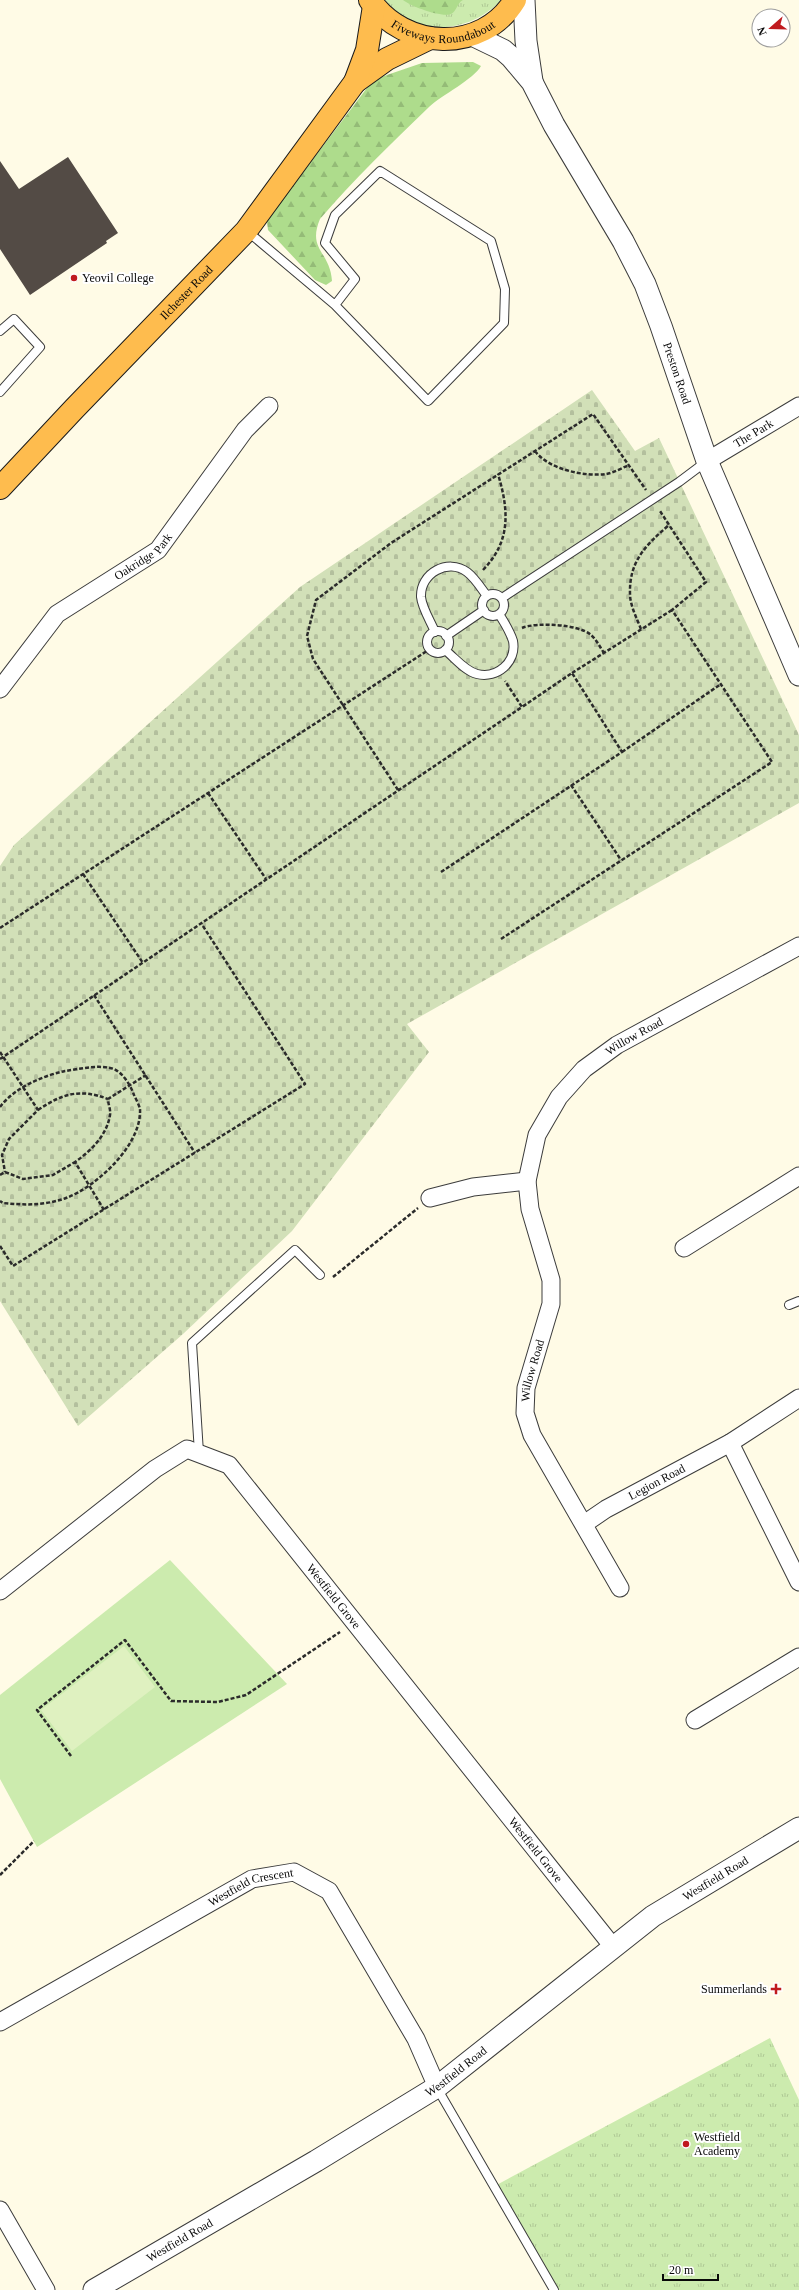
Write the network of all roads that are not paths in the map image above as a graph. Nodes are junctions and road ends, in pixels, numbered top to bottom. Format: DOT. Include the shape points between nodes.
graph roads {
  1 [pos="515,0"];
  2 [pos="524,0"];
  3 [pos="372,3"];
  4 [pos="472,35"];
  5 [pos="430,38"];
  6 [pos="355,82"];
  7 [pos="532,82"];
  8 [pos="246,231"];
  9 [pos="335,305"];
  10 [pos="0,332"];
  11 [pos="0,392"];
  12 [pos="269,406"];
  13 [pos="799,406"];
  14 [pos="708,461"];
  15 [pos="0,488"];
  16 [pos="487,596"];
  17 [pos="502,598"];
  18 [pos="484,610"];
  19 [pos="499,614"];
  20 [pos="435,632"];
  21 [pos="446,636"];
  22 [pos="445,650"];
  23 [pos="799,675"];
  24 [pos="0,689"];
  25 [pos="799,946"];
  26 [pos="799,1176"];
  27 [pos="527,1181"];
  28 [pos="430,1198"];
  29 [pos="684,1248"];
  30 [pos="320,1275"];
  31 [pos="799,1301"];
  32 [pos="789,1305"];
  33 [pos="799,1398"];
  34 [pos="730,1443"];
  35 [pos="199,1453"];
  36 [pos="584,1524"];
  37 [pos="799,1582"];
  38 [pos="620,1588"];
  39 [pos="0,1591"];
  40 [pos="799,1657"];
  41 [pos="695,1720"];
  42 [pos="799,1828"];
  43 [pos="614,1948"];
  44 [pos="0,2022"];
  45 [pos="437,2087"];
  46 [pos="0,2210"];
  47 [pos="46,2290"];
  48 [pos="94,2290"];
  49 [pos="554,2290"];
  1 -- 4 [label="highway, Fiveways Roundabout" via="496,22"];
  2 -- 7 [label="street, Preston Road"];
  3 -- 5 [label="highway, Fiveways Roundabout" via="392,24"];
  3 -- 6 [label="highway, Ilchester Road" via="367,50"];
  4 -- 5 [label="highway, Fiveways Roundabout" via="449,40"];
  4 -- 7 [label="street, Preston Road" via="503,50"];
  5 -- 6 [label="highway, Ilchester Road" via="387,59"];
  6 -- 8 [label="highway, Ilchester Road"];
  7 -- 14 [label="street, Preston Road" via="645,284"];
  8 -- 9 [label="lane"];
  8 -- 15 [label="highway, Ilchester Road"];
  9 -- 9 [label="lane" via="428,401 504,323 505,289 491,241 380,171 335,215 325,243 355,279"];
  10 -- 11 [label="lane" via="14,319 40,347"];
  12 -- 24 [label="street, Oakridge Park" via="245,430 158,550 57,614"];
  13 -- 14 [label="street, The Park"];
  14 -- 17 [label="lane" via="653,500"];
  14 -- 23 [label="street, Preston Road"];
  16 -- 17 [label="lane" via="494,594"];
  16 -- 18 [label="lane" via="483,602"];
  16 -- 20 [label="lane" via="474,579 459,568 450,566 432,573 426,580 421,598"];
  17 -- 19 [label="lane" via="504,606"];
  18 -- 19 [label="lane" via="491,615"];
  18 -- 21 [label="lane"];
  19 -- 22 [label="lane" via="511,634 513,652 510,661 499,671 486,675 477,674 468,670"];
  20 -- 21 [label="lane" via="442,632"];
  20 -- 22 [label="lane" via="428,639 430,649 439,653"];
  21 -- 22 [label="lane" via="449,644"];
  25 -- 27 [label="street, Willow Road" via="616,1045 584,1070 559,1097 537,1136"];
  26 -- 29 [label="street"];
  27 -- 28 [label="street" via="473,1187"];
  27 -- 36 [label="street, Willow Road" via="530,1209 551,1280 551,1304 526,1388 525,1413 532,1435"];
  30 -- 35 [label="lane" via="295,1250 192,1343"];
  31 -- 32 [label="lane"];
  33 -- 34 [label="street, Legion Road"];
  34 -- 36 [label="street, Legion Road" via="606,1509"];
  34 -- 37 [label="street"];
  35 -- 39 [label="street, Westfield Grove" via="187,1449 155,1469"];
  35 -- 43 [label="street, Westfield Grove" via="229,1465"];
  36 -- 38 [label="street, Willow Road"];
  40 -- 41 [label="street"];
  42 -- 43 [label="street, Westfield Road" via="653,1916"];
  43 -- 45 [label="street, Westfield Road"];
  44 -- 45 [label="street, Westfield Crescent" via="252,1880 294,1872 329,1891 416,2039"];
  45 -- 48 [label="street, Westfield Road" via="316,2161"];
  45 -- 49 [label="lane"];
  46 -- 47 [label="street"];
}
